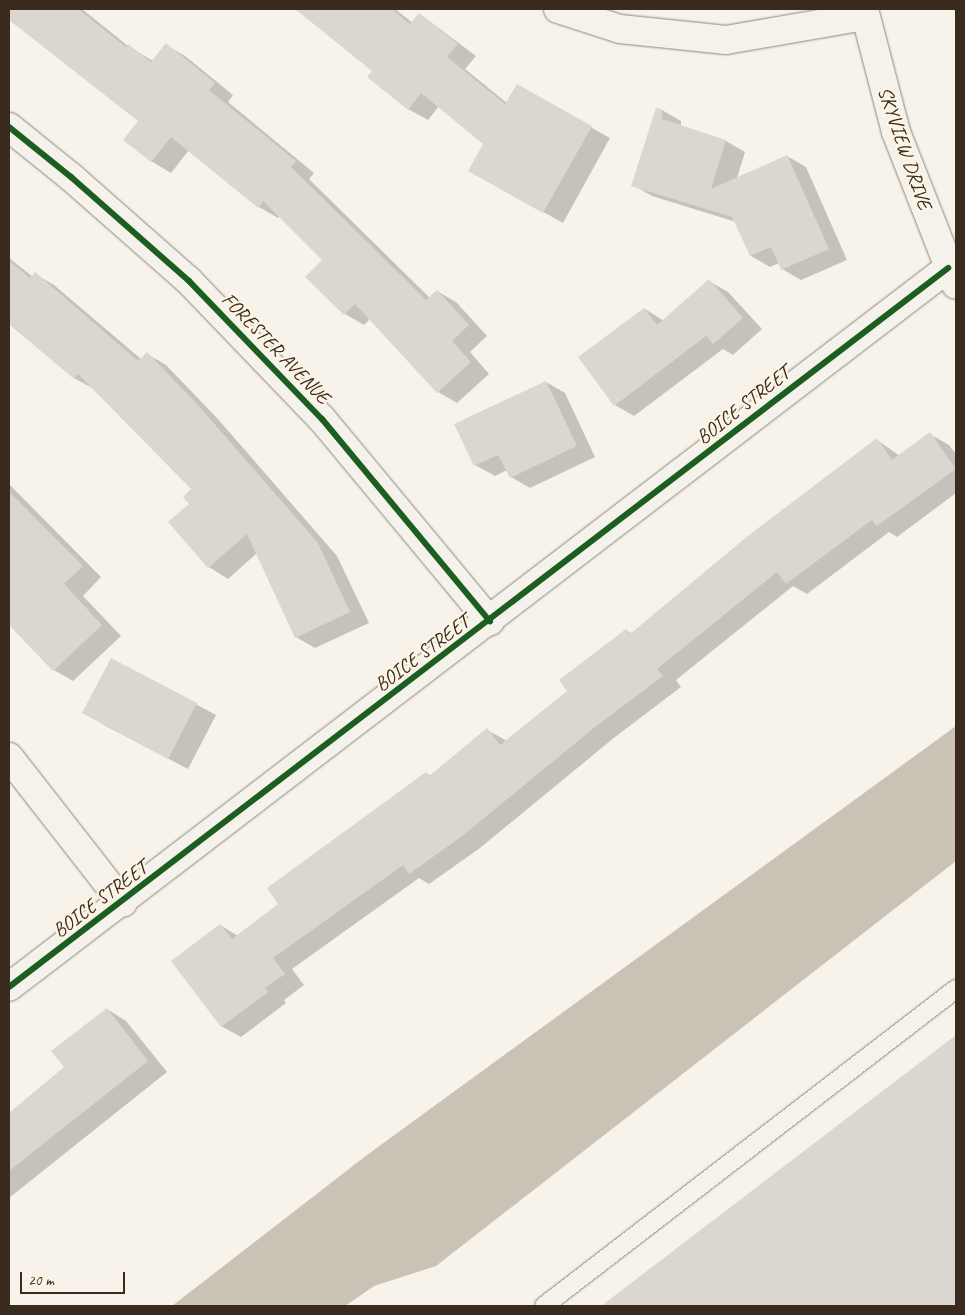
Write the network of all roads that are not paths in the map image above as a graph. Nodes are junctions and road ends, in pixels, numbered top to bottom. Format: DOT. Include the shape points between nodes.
graph roads {
  1 [pos="558,9"];
  2 [pos="865,12"];
  3 [pos="9,127"];
  4 [pos="952,277"];
  5 [pos="490,621"];
  6 [pos="9,757"];
  7 [pos="123,903"];
  8 [pos="9,987"];
  9 [pos="956,989"];
  10 [pos="544,1306"];
  1 -- 2 [label="street" via="620,29 726,40"];
  2 -- 4 [label="street, SKYVIEW DRIVE" via="896,132"];
  3 -- 5 [label="street, FORESTER AVENUE" via="71,177 196,288 322,420"];
  4 -- 5 [label="street, BOICE STREET"];
  5 -- 7 [label="street, BOICE STREET"];
  6 -- 7 [label="street"];
  7 -- 8 [label="street, BOICE STREET"];
  9 -- 10 [label="lane"];
}
